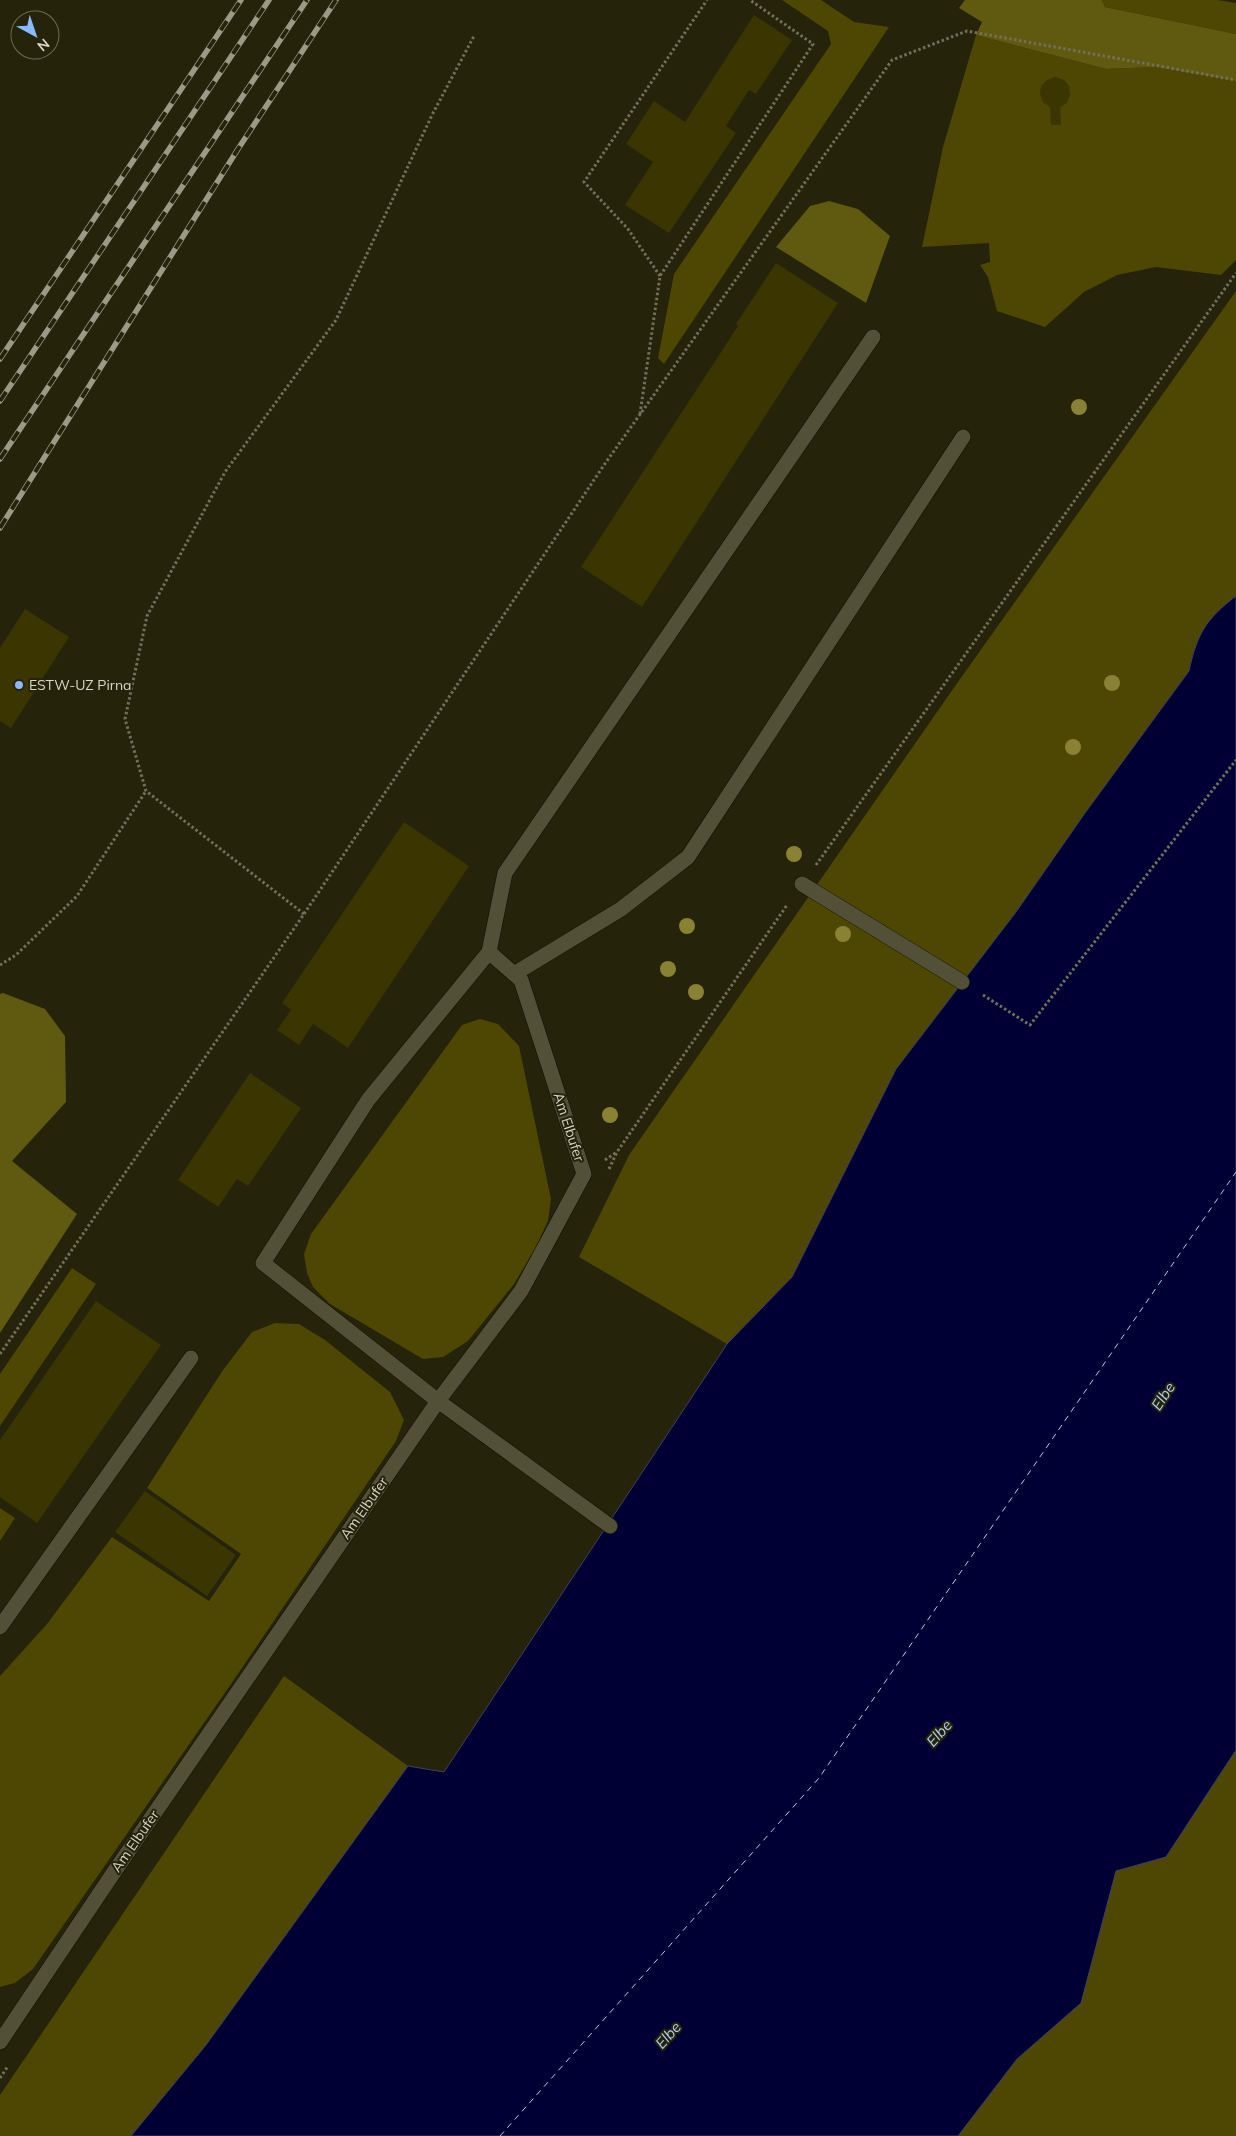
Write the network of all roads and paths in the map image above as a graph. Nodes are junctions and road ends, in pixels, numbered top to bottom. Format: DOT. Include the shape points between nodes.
graph roads {
  1 [pos="707,0"];
  2 [pos="750,0"];
  3 [pos="474,36"];
  4 [pos="1236,80"];
  5 [pos="1236,273"];
  6 [pos="660,276"];
  7 [pos="873,337"];
  8 [pos="640,414"];
  9 [pos="963,437"];
  10 [pos="1236,760"];
  11 [pos="146,791"];
  12 [pos="802,884"];
  13 [pos="304,914"];
  14 [pos="489,952"];
  15 [pos="0,965"];
  16 [pos="514,974"];
  17 [pos="962,982"];
  18 [pos="606,1176"];
  19 [pos="0,1354"];
  20 [pos="191,1358"];
  21 [pos="438,1401"];
  22 [pos="610,1526"];
  23 [pos="0,1627"];
  24 [pos="0,2042"];
  25 [pos="11,2061"];
  26 [pos="0,2078"];
  1 -- 6 [label="path" via="584,182 628,229"];
  2 -- 6 [label="path" via="813,44"];
  3 -- 11 [label="path" via="432,115 336,320 225,472 147,616 125,719"];
  4 -- 8 [label="path" via="967,31 892,60"];
  5 -- 12 [label="path"];
  6 -- 8 [label="path"];
  7 -- 14 [label="lane" via="505,873"];
  8 -- 13 [label="path"];
  9 -- 16 [label="lane" via="688,857 621,909"];
  10 -- 17 [label="path" via="1030,1025"];
  11 -- 13 [label="path"];
  11 -- 15 [label="path" via="76,896 16,955"];
  12 -- 17 [label="lane"];
  12 -- 18 [label="path" via="617,1152"];
  13 -- 19 [label="path"];
  14 -- 16 [label="lane, Am Elbufer"];
  14 -- 21 [label="lane" via="368,1100 264,1263"];
  16 -- 21 [label="lane, Am Elbufer" via="521,980 584,1174 521,1291"];
  20 -- 23 [label="lane"];
  21 -- 22 [label="lane"];
  21 -- 24 [label="lane, Am Elbufer"];
  25 -- 26 [label="path"];
}
